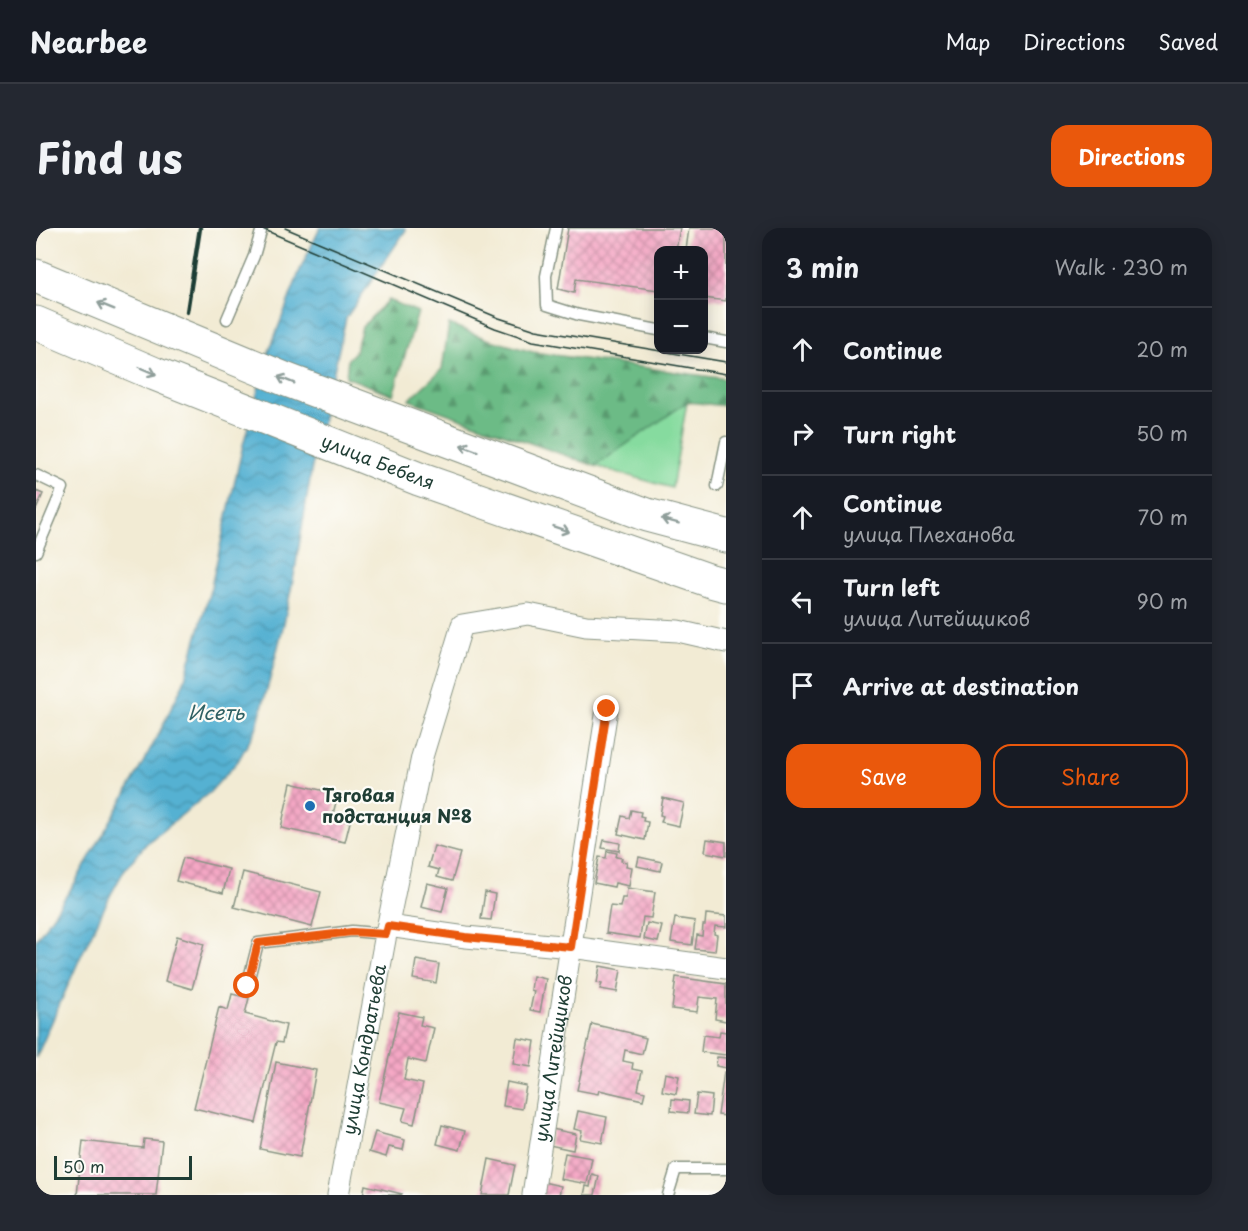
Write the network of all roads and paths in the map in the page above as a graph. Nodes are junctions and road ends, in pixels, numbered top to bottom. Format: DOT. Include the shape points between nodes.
graph roads {
  1 [pos="262,228"];
  2 [pos="556,228"];
  3 [pos="36,276"];
  4 [pos="227,319"];
  5 [pos="36,322"];
  6 [pos="654,329"];
  7 [pos="708,339"];
  8 [pos="726,342"];
  9 [pos="726,442"];
  10 [pos="36,475"];
  11 [pos="717,486"];
  12 [pos="726,537"];
  13 [pos="36,552"];
  14 [pos="726,585"];
  15 [pos="726,642"];
  16 [pos="607,709"];
  17 [pos="387,930"];
  18 [pos="571,947"];
  19 [pos="726,968"];
  20 [pos="247,986"];
  21 [pos="726,1169"];
  22 [pos="338,1195"];
  23 [pos="534,1195"];
  24 [pos="668,1195"];
  1 -- 4 [label="lane"];
  2 -- 6 [label="lane" via="546,276 547,305"];
  12 -- 3 [label="main road, one-way" via="647,515 287,380"];
  5 -- 14 [label="main road, улица Бебеля, one-way" via="419,479"];
  7 -- 8 [label="lane"];
  9 -- 11 [label="lane"];
  10 -- 13 [label="lane" via="63,488"];
  15 -- 17 [label="street, улица Кондратьева" via="678,631 586,626 528,614 462,625 422,757"];
  16 -- 18 [label="street, улица Литейщиков"];
  17 -- 18 [label="street"];
  17 -- 20 [label="lane" via="258,943"];
  17 -- 22 [label="street, улица Кондратьева"];
  18 -- 19 [label="street"];
  18 -- 23 [label="street, улица Литейщиков"];
  21 -- 24 [label="lane" via="676,1169"];
}
